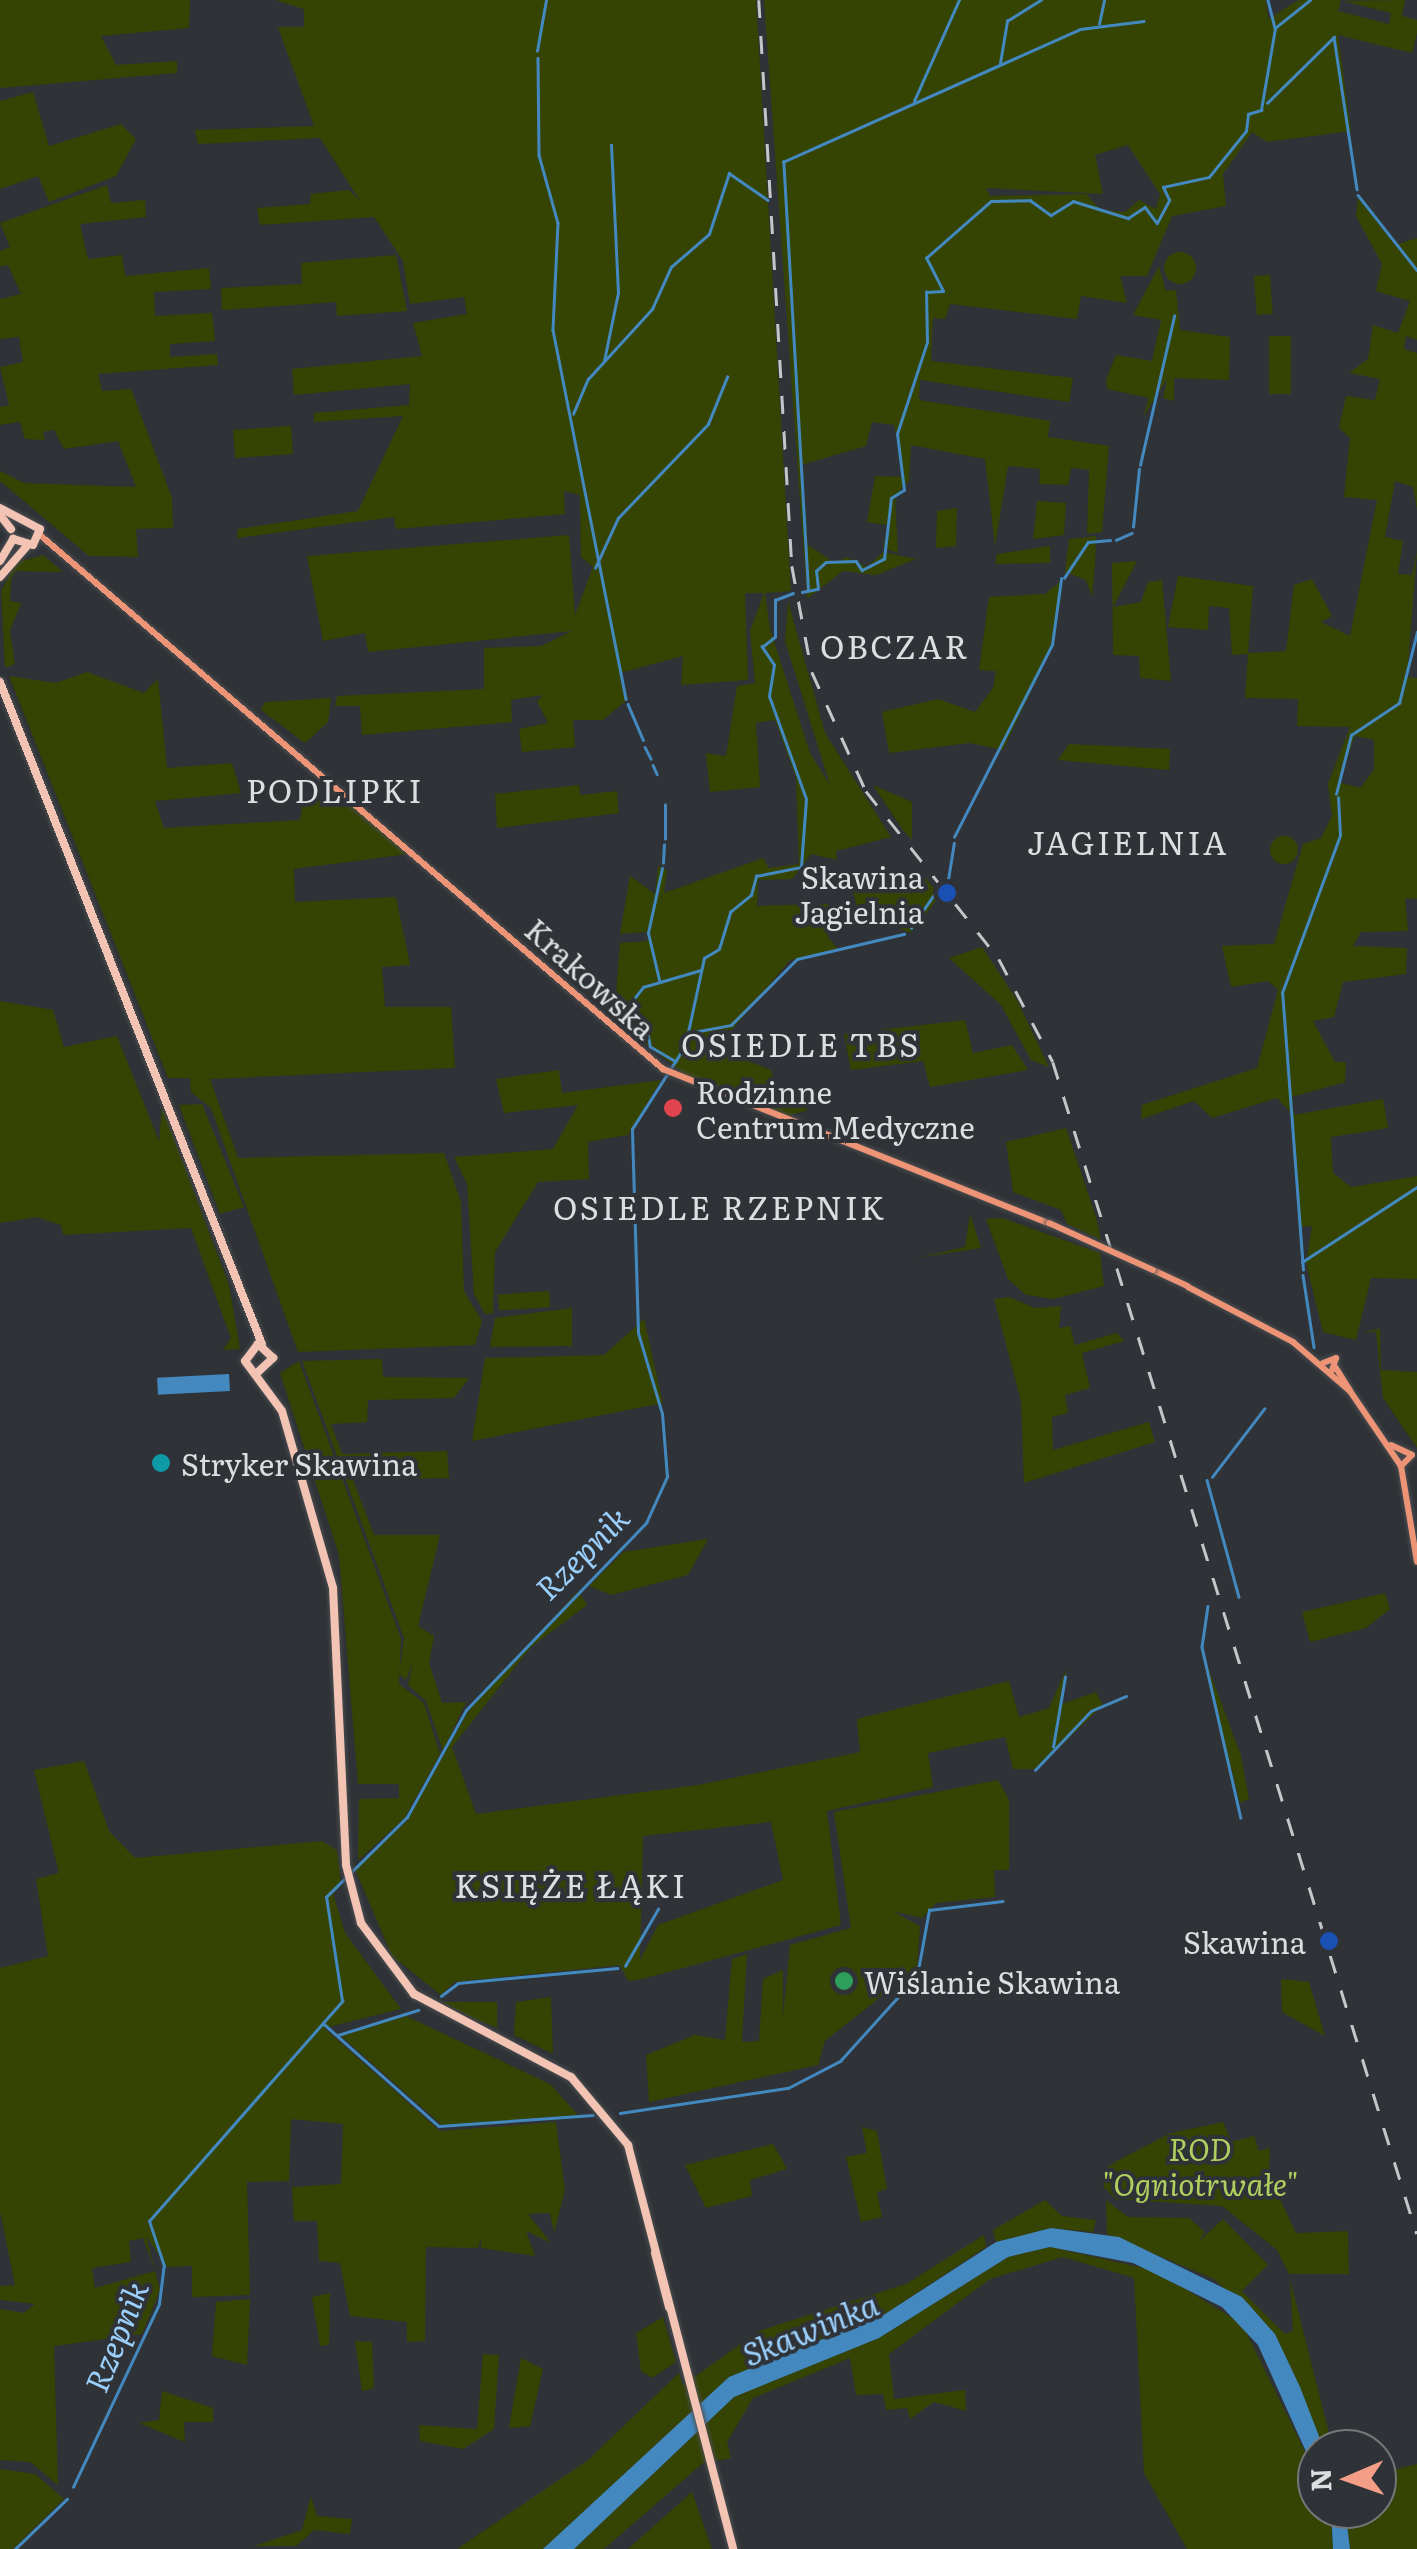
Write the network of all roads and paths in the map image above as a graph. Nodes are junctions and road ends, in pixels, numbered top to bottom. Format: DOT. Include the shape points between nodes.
graph roads {
  1 [pos="0,508"];
  2 [pos="0,516"];
  3 [pos="21,519"];
  4 [pos="12,534"];
  5 [pos="40,535"];
  6 [pos="29,546"];
  7 [pos="56,554"];
  8 [pos="0,561"];
  9 [pos="0,577"];
  10 [pos="0,682"];
  11 [pos="248,1324"];
  12 [pos="262,1344"];
  13 [pos="250,1347"];
  14 [pos="1324,1360"];
  15 [pos="269,1367"];
  16 [pos="1334,1369"];
  17 [pos="258,1372"];
  18 [pos="274,1393"];
  19 [pos="1398,1454"];
  20 [pos="1404,1466"];
  21 [pos="1417,1562"];
  22 [pos="732,2549"];
  1 -- 3 [label="main road"];
  2 -- 4 [label="main road"];
  3 -- 4 [label="main road"];
  3 -- 5 [label="main road" via="36,522"];
  4 -- 6 [label="main road"];
  4 -- 8 [label="main road"];
  5 -- 6 [label="main road"];
  5 -- 7 [label="main road, Krakowska"];
  6 -- 7 [label="main road, Krakowska"];
  6 -- 9 [label="main road"];
  7 -- 14 [label="main road, Krakowska, bridge" via="286,739 674,1076 1049,1223"];
  10 -- 11 [label="main road" via="76,858"];
  11 -- 12 [label="main road"];
  11 -- 13 [label="main road"];
  12 -- 13 [label="main road"];
  12 -- 15 [label="main road"];
  13 -- 17 [label="main road" via="246,1364"];
  14 -- 16 [label="main road"];
  14 -- 16 [label="main road"];
  15 -- 17 [label="main road"];
  15 -- 18 [label="main road"];
  16 -- 19 [label="main road"];
  17 -- 18 [label="main road"];
  18 -- 22 [label="main road" via="311,1495 338,1618 346,1865 371,1942 414,1994 550,2063 596,2100 636,2162"];
  19 -- 20 [label="main road"];
  19 -- 20 [label="main road" via="1412,1455"];
  20 -- 21 [label="main road"];
}
